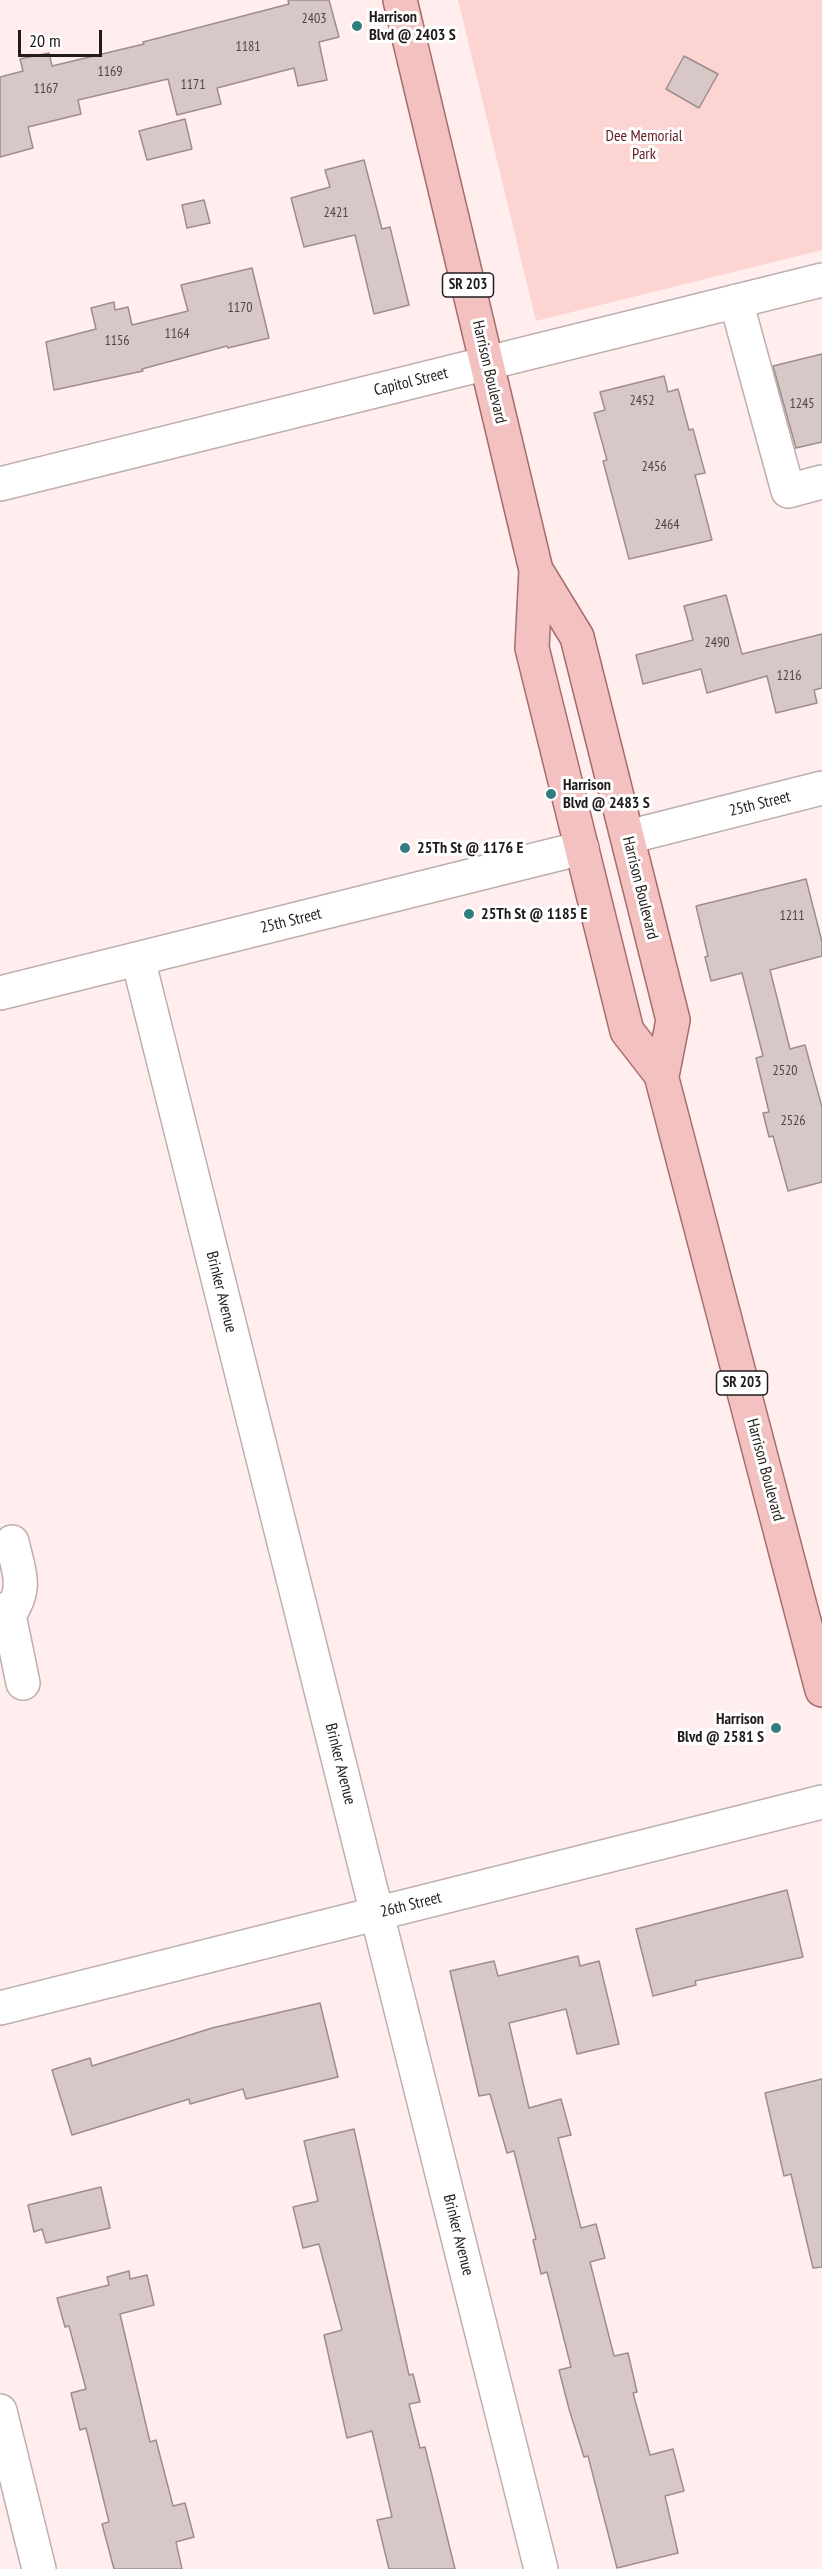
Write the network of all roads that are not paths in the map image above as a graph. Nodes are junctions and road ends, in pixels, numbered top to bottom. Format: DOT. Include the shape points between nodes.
graph roads {
  1 [pos="400,0"];
  2 [pos="822,280"];
  3 [pos="736,301"];
  4 [pos="486,363"];
  5 [pos="822,482"];
  6 [pos="0,484"];
  7 [pos="536,570"];
  8 [pos="822,788"];
  9 [pos="628,837"];
  10 [pos="582,848"];
  11 [pos="138,958"];
  12 [pos="0,993"];
  13 [pos="662,1076"];
  14 [pos="12,1542"];
  15 [pos="4,1613"];
  16 [pos="24,1683"];
  17 [pos="822,1690"];
  18 [pos="822,1802"];
  19 [pos="377,1914"];
  20 [pos="0,2008"];
  21 [pos="0,2411"];
  22 [pos="39,2569"];
  23 [pos="541,2569"];
  1 -- 4 [label="main road, Harrison Boulevard / SR 203"];
  2 -- 3 [label="street, Capitol Street"];
  3 -- 4 [label="street, Capitol Street"];
  3 -- 5 [label="street" via="788,491"];
  4 -- 6 [label="street, Capitol Street"];
  4 -- 7 [label="main road, Harrison Boulevard / SR 203"];
  7 -- 9 [label="main road" via="597,809"];
  7 -- 10 [label="main road, Harrison Boulevard / SR 203" via="532,648"];
  8 -- 9 [label="street, 25th Street"];
  9 -- 13 [label="main road, Harrison Boulevard / SR 203" via="673,1020"];
  10 -- 11 [label="street, 25th Street"];
  10 -- 13 [label="main road" via="608,873"];
  11 -- 12 [label="street, 25th Street"];
  11 -- 19 [label="street, Brinker Avenue"];
  13 -- 17 [label="main road, Harrison Boulevard / SR 203"];
  14 -- 15 [label="street" via="21,1585 19,1600"];
  15 -- 16 [label="street"];
  18 -- 19 [label="street, 26th Street"];
  19 -- 20 [label="street, 26th Street"];
  19 -- 23 [label="street, Brinker Avenue"];
  21 -- 22 [label="street"];
}
